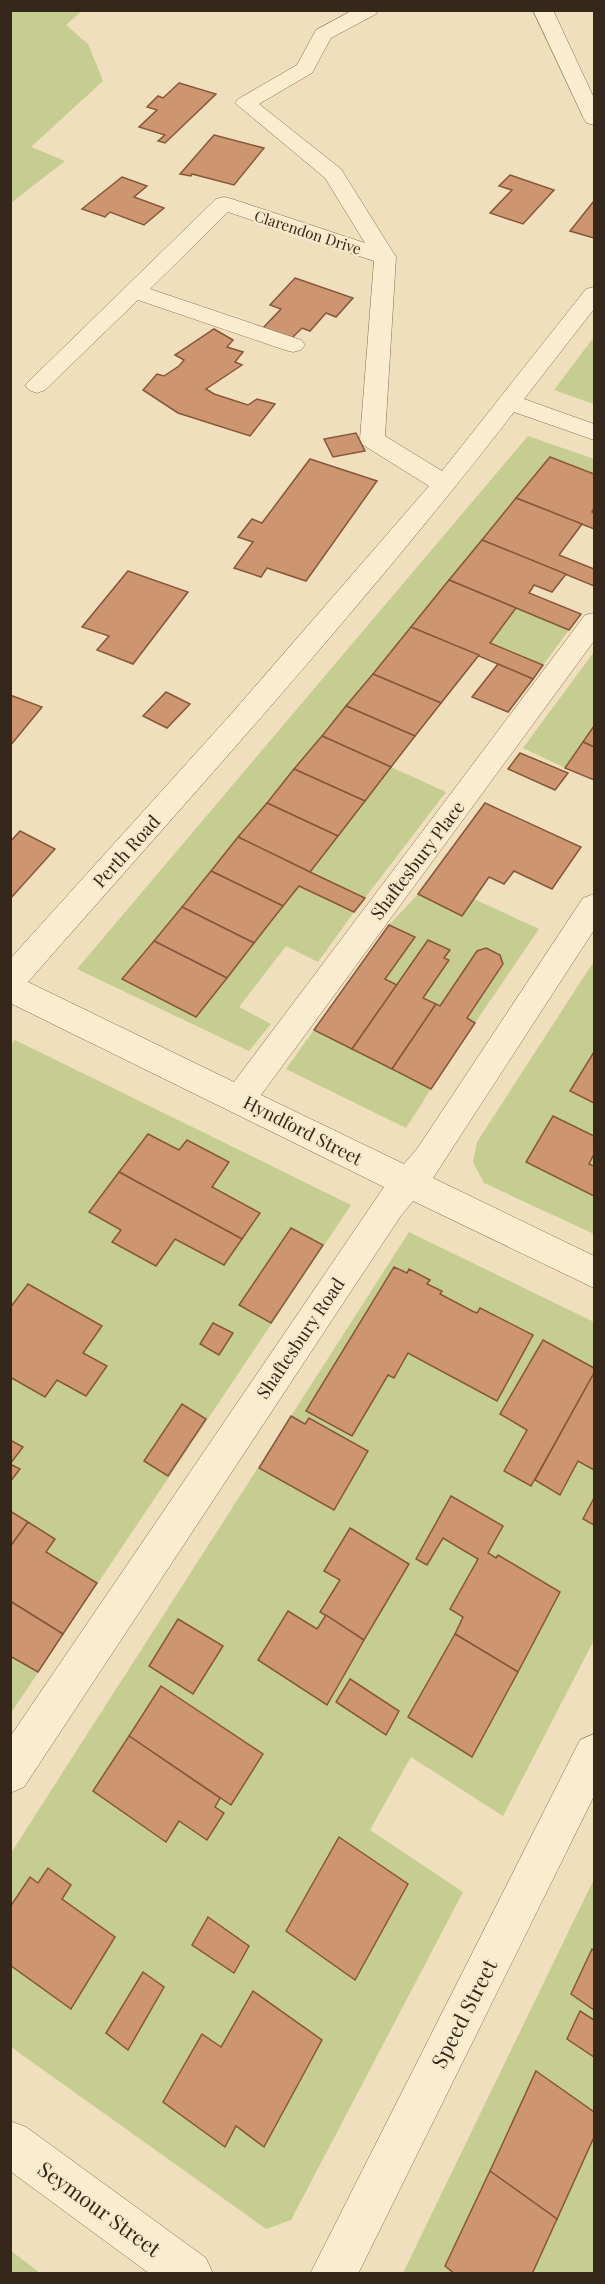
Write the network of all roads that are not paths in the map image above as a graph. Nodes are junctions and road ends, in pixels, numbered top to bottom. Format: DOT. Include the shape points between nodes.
graph roads {
  1 [pos="369,10"];
  2 [pos="543,10"];
  3 [pos="594,119"];
  4 [pos="385,257"];
  5 [pos="134,291"];
  6 [pos="594,294"];
  7 [pos="292,345"];
  8 [pos="37,386"];
  9 [pos="508,402"];
  10 [pos="594,432"];
  11 [pos="445,484"];
  12 [pos="594,622"];
  13 [pos="594,906"];
  14 [pos="10,981"];
  15 [pos="10,988"];
  16 [pos="240,1099"];
  17 [pos="407,1183"];
  18 [pos="594,1273"];
  19 [pos="591,1769"];
  20 [pos="10,1773"];
  21 [pos="10,2143"];
  22 [pos="190,2274"];
  23 [pos="333,2274"];
  1 -- 4 [label="street" via="322,34 305,69 245,103 333,174"];
  2 -- 3 [label="street"];
  4 -- 5 [label="street, Clarendon Drive" via="224,204"];
  4 -- 11 [label="street, Clarendon Drive" via="372,439"];
  5 -- 7 [label="street"];
  5 -- 8 [label="street, Clarendon Drive"];
  6 -- 9 [label="street, Perth Road"];
  9 -- 10 [label="street"];
  9 -- 11 [label="street, Perth Road"];
  11 -- 14 [label="street, Perth Road"];
  12 -- 16 [label="street, Shaftesbury Place"];
  13 -- 17 [label="street, Shaftesbury Road" via="429,1159"];
  15 -- 16 [label="street, Hyndford Street"];
  16 -- 17 [label="street, Hyndford Street"];
  17 -- 18 [label="street, Hyndford Street"];
  17 -- 20 [label="street, Shaftesbury Road"];
  19 -- 23 [label="street, Speed Street"];
  21 -- 22 [label="street, Seymour Street"];
}
